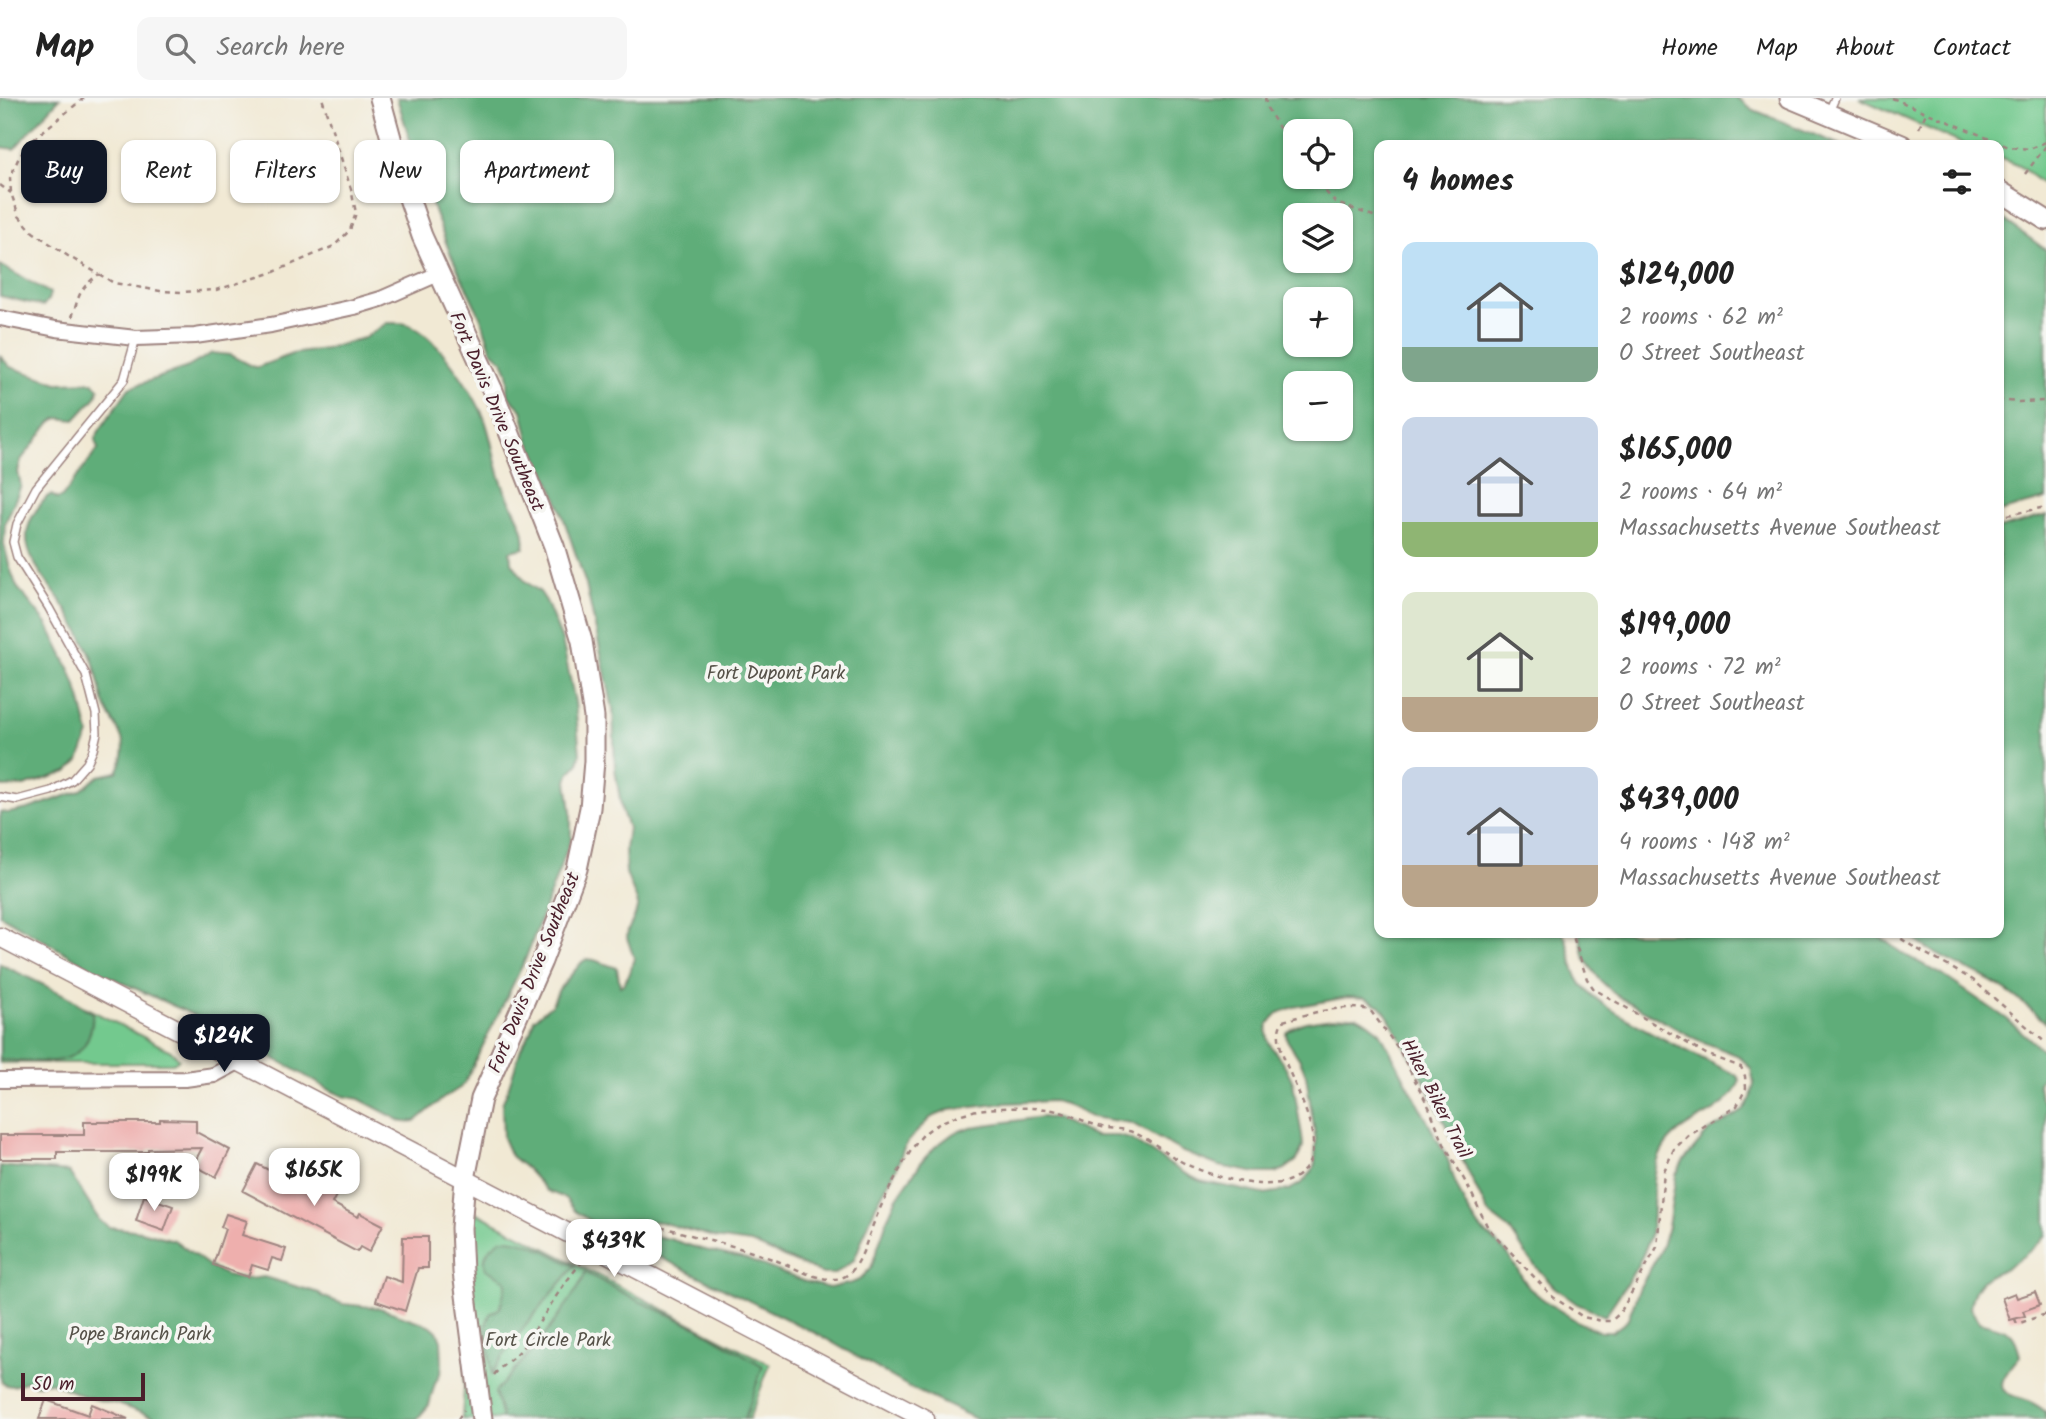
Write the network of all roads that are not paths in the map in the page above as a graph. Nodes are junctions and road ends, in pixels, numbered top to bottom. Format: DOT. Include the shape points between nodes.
graph roads {
  1 [pos="380,98"];
  2 [pos="1790,98"];
  3 [pos="1831,106"];
  4 [pos="1893,140"];
  5 [pos="2004,194"];
  6 [pos="2046,220"];
  7 [pos="438,274"];
  8 [pos="0,318"];
  9 [pos="136,338"];
  10 [pos="0,797"];
  11 [pos="0,937"];
  12 [pos="240,1061"];
  13 [pos="0,1080"];
  14 [pos="465,1179"];
  15 [pos="482,1419"];
  16 [pos="925,1419"];
  1 -- 7 [label="main road, Fort Davis Drive Southeast" via="402,177"];
  2 -- 3 [label="main road"];
  3 -- 4 [label="main road"];
  5 -- 6 [label="main road"];
  7 -- 9 [label="street" via="342,310 240,330"];
  7 -- 14 [label="main road, Fort Davis Drive Southeast" via="503,416 554,545 582,641 594,726 590,808 577,869 481,1099"];
  8 -- 9 [label="street"];
  9 -- 10 [label="lane" via="124,380 36,488 13,542 17,557 86,675 96,713 93,750 72,780 51,791 17,800"];
  11 -- 12 [label="street"];
  12 -- 13 [label="street" via="214,1075 185,1079"];
  12 -- 14 [label="street"];
  14 -- 15 [label="main road, Fort Davis Drive Southeast" via="463,1272"];
  14 -- 16 [label="street"];
}
